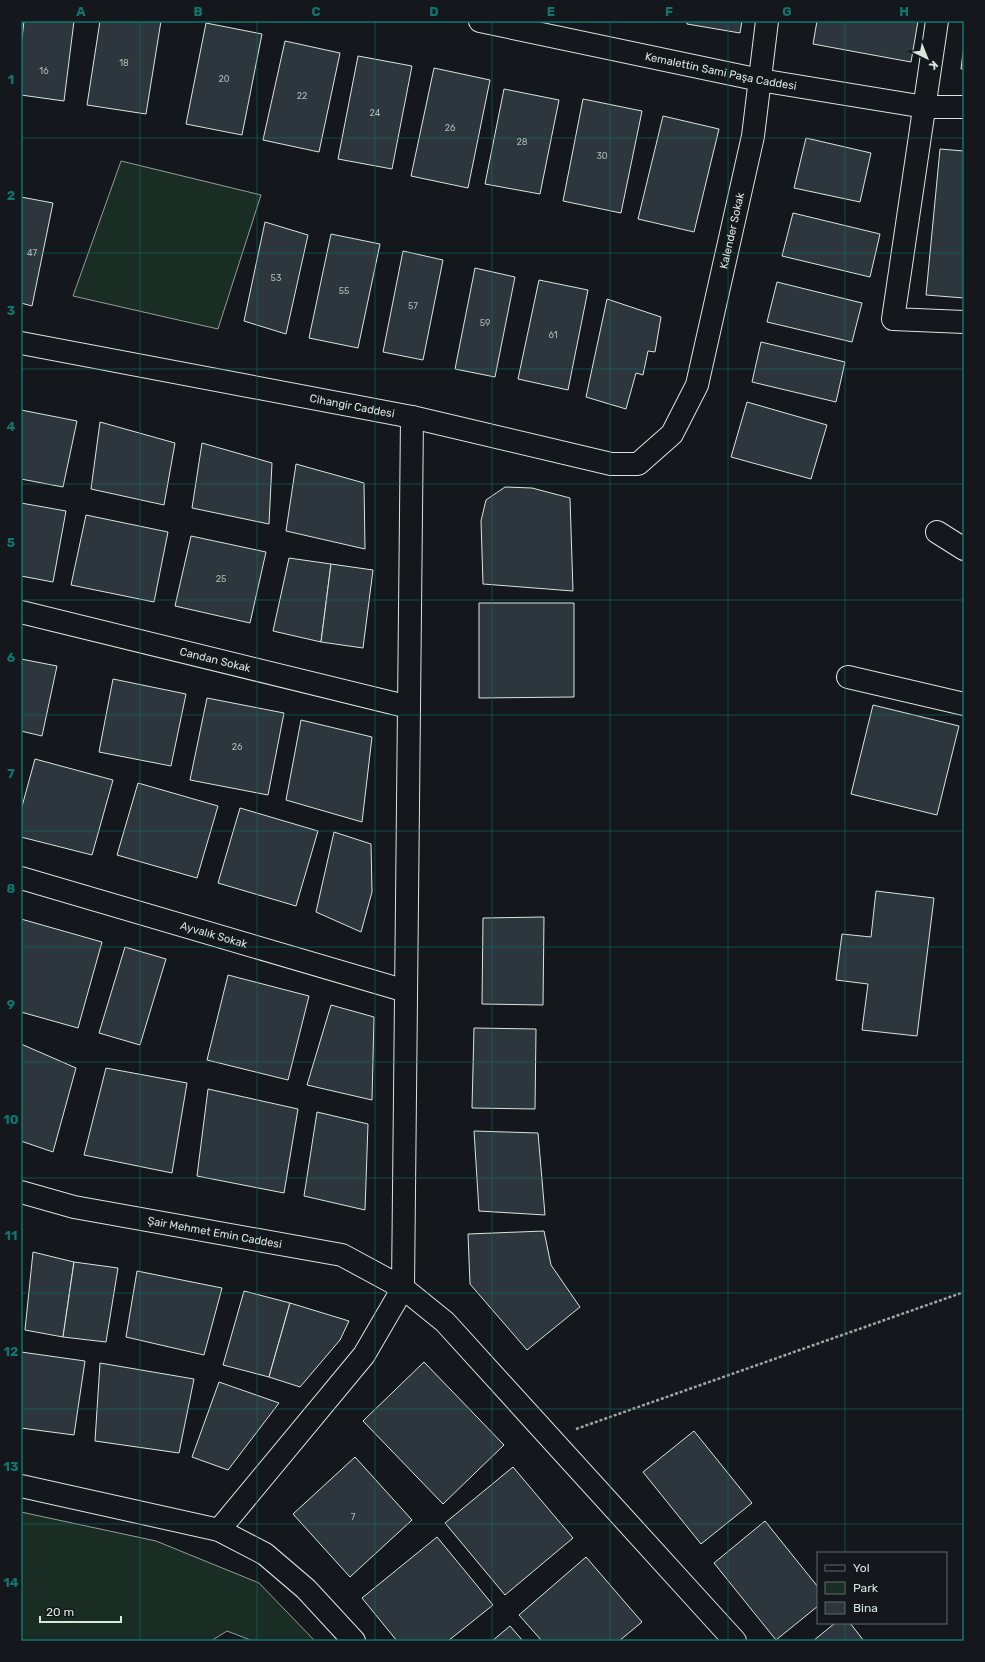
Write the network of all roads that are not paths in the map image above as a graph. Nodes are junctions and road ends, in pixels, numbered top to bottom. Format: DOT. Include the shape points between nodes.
graph roads {
  1 [pos="480,21"];
  2 [pos="768,21"];
  3 [pos="937,21"];
  4 [pos="760,80"];
  5 [pos="925,107"];
  6 [pos="964,108"];
  7 [pos="964,322"];
  8 [pos="21,343"];
  9 [pos="412,417"];
  10 [pos="672,434"];
  11 [pos="937,532"];
  12 [pos="964,548"];
  13 [pos="21,612"];
  14 [pos="848,677"];
  15 [pos="964,704"];
  16 [pos="409,707"];
  17 [pos="21,878"];
  18 [pos="406,992"];
  19 [pos="21,1192"];
  20 [pos="403,1288"];
  21 [pos="21,1486"];
  22 [pos="219,1530"];
  23 [pos="354,1641"];
  24 [pos="735,1641"];
  1 -- 4 [label="street, Kemalettin Sami Paşa Caddesi"];
  2 -- 4 [label="street, Kalender Sokak"];
  3 -- 5 [label="street"];
  4 -- 5 [label="street, Kemalettin Sami Paşa Caddesi"];
  4 -- 10 [label="street, Kalender Sokak" via="753,136 697,385"];
  5 -- 6 [label="street, Kemalettin Sami Paşa Caddesi"];
  5 -- 7 [label="street" via="893,319"];
  8 -- 9 [label="street, Cihangir Caddesi"];
  9 -- 10 [label="street, Cihangir Caddesi" via="611,464 638,464"];
  9 -- 16 [label="street"];
  11 -- 12 [label="street"];
  13 -- 16 [label="street, Candan Sokak"];
  14 -- 15 [label="street"];
  16 -- 18 [label="street"];
  17 -- 18 [label="street, Ayvalık Sokak"];
  18 -- 20 [label="street"];
  19 -- 20 [label="street, Şair Mehmet Emin Caddesi" via="74,1207 342,1255"];
  20 -- 22 [label="street" via="364,1355"];
  20 -- 24 [label="street, Şair Mehmet Emin Caddesi" via="445,1322"];
  21 -- 22 [label="street"];
  22 -- 23 [label="street" via="265,1554 306,1589"];
}
